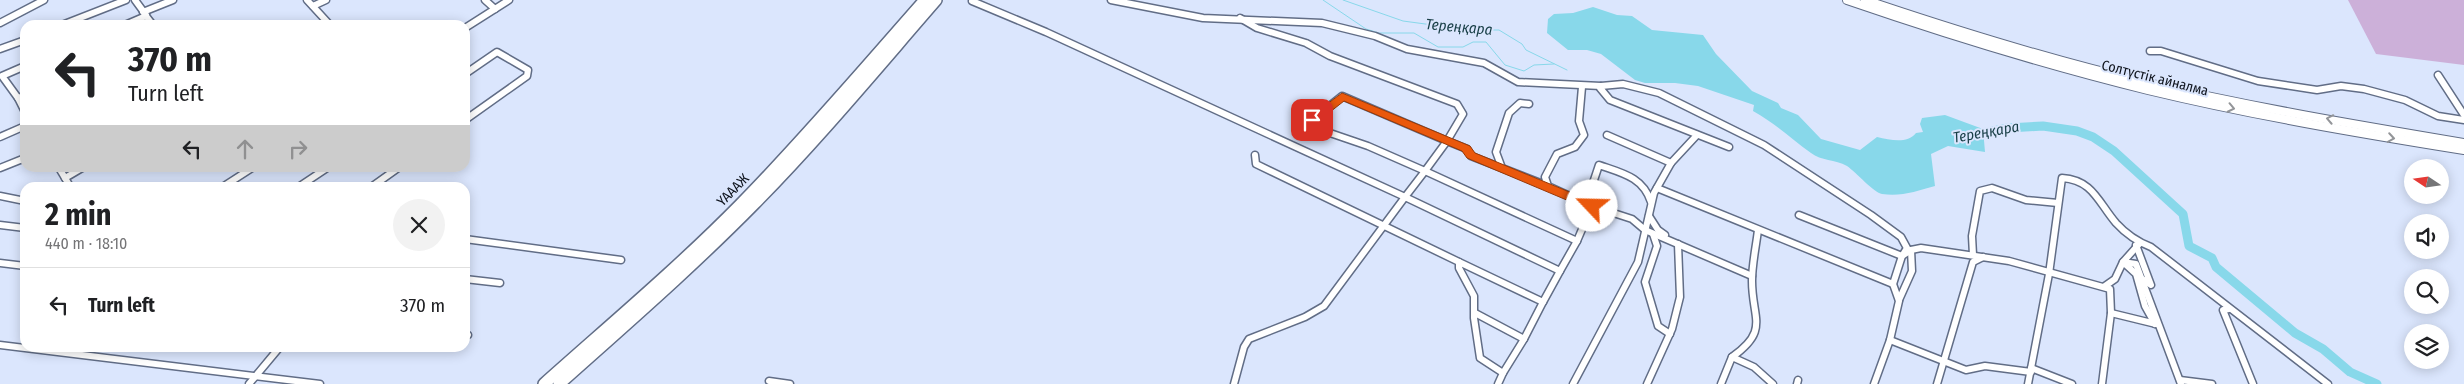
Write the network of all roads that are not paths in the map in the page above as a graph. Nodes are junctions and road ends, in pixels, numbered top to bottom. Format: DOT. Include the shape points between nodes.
graph roads {
  1 [pos="44,0"];
  2 [pos="126,0"];
  3 [pos="134,0"];
  4 [pos="173,0"];
  5 [pos="307,0"];
  6 [pos="326,0"];
  7 [pos="485,0"];
  8 [pos="509,0"];
  9 [pos="924,0"];
  10 [pos="936,0"];
  11 [pos="1111,0"];
  12 [pos="1848,0"];
  13 [pos="1865,0"];
  14 [pos="972,1"];
  15 [pos="313,6"];
  16 [pos="495,9"];
  17 [pos="145,14"];
  18 [pos="1240,18"];
  19 [pos="75,20"];
  20 [pos="134,20"];
  21 [pos="149,20"];
  22 [pos="326,20"];
  23 [pos="0,23"];
  24 [pos="470,25"];
  25 [pos="20,42"];
  26 [pos="0,49"];
  27 [pos="2150,51"];
  28 [pos="20,68"];
  29 [pos="470,71"];
  30 [pos="1,75"];
  31 [pos="2438,75"];
  32 [pos="1601,86"];
  33 [pos="1582,88"];
  34 [pos="18,98"];
  35 [pos="20,102"];
  36 [pos="1529,104"];
  37 [pos="2464,115"];
  38 [pos="470,116"];
  39 [pos="2464,120"];
  40 [pos="20,128"];
  41 [pos="1607,135"];
  42 [pos="1697,135"];
  43 [pos="0,137"];
  44 [pos="1447,140"];
  45 [pos="2464,143"];
  46 [pos="1729,147"];
  47 [pos="2464,150"];
  48 [pos="1255,155"];
  49 [pos="20,160"];
  50 [pos="1671,163"];
  51 [pos="0,168"];
  52 [pos="1502,168"];
  53 [pos="1425,171"];
  54 [pos="61,172"];
  55 [pos="75,172"];
  56 [pos="246,172"];
  57 [pos="321,172"];
  58 [pos="392,172"];
  59 [pos="65,178"];
  60 [pos="67,182"];
  61 [pos="231,182"];
  62 [pos="306,182"];
  63 [pos="378,182"];
  64 [pos="1548,186"];
  65 [pos="1657,188"];
  66 [pos="0,196"];
  67 [pos="20,196"];
  68 [pos="10,197"];
  69 [pos="1404,198"];
  70 [pos="20,200"];
  71 [pos="2058,203"];
  72 [pos="1651,204"];
  73 [pos="1592,206"];
  74 [pos="1799,215"];
  75 [pos="1648,216"];
  76 [pos="0,225"];
  77 [pos="1383,226"];
  78 [pos="20,227"];
  79 [pos="1645,230"];
  80 [pos="1758,230"];
  81 [pos="1653,234"];
  82 [pos="470,240"];
  83 [pos="1577,241"];
  84 [pos="2138,244"];
  85 [pos="1679,245"];
  86 [pos="1911,250"];
  87 [pos="1973,255"];
  88 [pos="1902,256"];
  89 [pos="1982,257"];
  90 [pos="621,260"];
  91 [pos="1459,262"];
  92 [pos="2123,262"];
  93 [pos="0,263"];
  94 [pos="20,265"];
  95 [pos="1561,271"];
  96 [pos="2049,274"];
  97 [pos="1752,276"];
  98 [pos="2138,276"];
  99 [pos="470,280"];
  100 [pos="500,283"];
  101 [pos="1893,284"];
  102 [pos="2104,286"];
  103 [pos="1899,301"];
  104 [pos="1543,302"];
  105 [pos="2229,309"];
  106 [pos="1475,313"];
  107 [pos="2111,314"];
  108 [pos="2157,324"];
  109 [pos="1670,334"];
  110 [pos="1524,339"];
  111 [pos="1890,340"];
  112 [pos="0,345"];
  113 [pos="20,347"];
  114 [pos="58,352"];
  115 [pos="276,352"];
  116 [pos="1732,357"];
  117 [pos="1945,362"];
  118 [pos="2031,370"];
  119 [pos="1503,373"];
  120 [pos="256,376"];
  121 [pos="769,381"];
  122 [pos="2180,382"];
  123 [pos="249,384"];
  124 [pos="320,384"];
  125 [pos="544,384"];
  126 [pos="559,384"];
  127 [pos="790,384"];
  128 [pos="1234,384"];
  129 [pos="1498,384"];
  130 [pos="1573,384"];
  131 [pos="1647,384"];
  132 [pos="1721,384"];
  133 [pos="1773,384"];
  134 [pos="1874,384"];
  135 [pos="1937,384"];
  136 [pos="2028,384"];
  137 [pos="2072,384"];
  138 [pos="2102,384"];
  139 [pos="2212,384"];
  140 [pos="2253,384"];
  141 [pos="2328,384"];
  1 -- 23 [label="street"];
  2 -- 19 [label="street"];
  3 -- 17 [label="street"];
  4 -- 17 [label="street"];
  5 -- 15 [label="street"];
  6 -- 15 [label="street"];
  7 -- 16 [label="street"];
  8 -- 16 [label="street"];
  9 -- 125 [label="highway, ҮАААЖ" via="824,116 739,206 642,298"];
  10 -- 126 [label="highway, ҮАААЖ" via="755,203"];
  11 -- 18 [label="street" via="1203,18"];
  12 -- 47 [label="street, Солтүстік айналма, one-way" via="1994,48 2149,90 2354,132"];
  45 -- 13 [label="street, Солтүстік айналма, one-way" via="2246,104 2146,82 2004,44"];
  14 -- 69 [label="street"];
  15 -- 22 [label="street"];
  16 -- 24 [label="street"];
  17 -- 20 [label="street"];
  17 -- 21 [label="street"];
  18 -- 33 [label="street" via="1322,23 1375,36 1408,50 1494,66 1517,81"];
  18 -- 44 [label="street" via="1256,28 1306,42 1330,56 1457,104 1463,114"];
  25 -- 26 [label="street"];
  27 -- 39 [label="street" via="2161,51 2258,81 2317,90 2341,86 2364,89 2405,100 2438,116"];
  28 -- 30 [label="street"];
  29 -- 38 [label="street" via="497,52 528,70 527,76"];
  30 -- 34 [label="street"];
  31 -- 37 [label="street"];
  32 -- 33 [label="street"];
  32 -- 42 [label="street" via="1610,100"];
  32 -- 88 [label="street" via="1623,84 1659,93 1764,145 1900,236 1907,248"];
  33 -- 64 [label="street" via="1579,121 1584,135 1575,147 1557,154 1545,177"];
  34 -- 35 [label="street"];
  36 -- 52 [label="street" via="1520,104 1509,113 1496,152"];
  40 -- 43 [label="street"];
  41 -- 50 [label="street"];
  42 -- 46 [label="street"];
  42 -- 50 [label="street"];
  44 -- 52 [label="street" via="1466,149 1470,156"];
  44 -- 53 [label="street"];
  44 -- 53 [label="street" via="1342,96 1312,120 1315,125 1344,140 1366,145"];
  48 -- 77 [label="street" via="1256,164"];
  49 -- 51 [label="street"];
  50 -- 65 [label="street"];
  52 -- 64 [label="street"];
  53 -- 69 [label="street"];
  53 -- 83 [label="street"];
  54 -- 59 [label="street"];
  55 -- 59 [label="street"];
  56 -- 61 [label="street"];
  57 -- 62 [label="street"];
  58 -- 63 [label="street"];
  59 -- 60 [label="street"];
  64 -- 73 [label="street"];
  65 -- 72 [label="street"];
  65 -- 80 [label="street"];
  66 -- 68 [label="street"];
  67 -- 68 [label="street"];
  68 -- 70 [label="street"];
  69 -- 77 [label="street"];
  69 -- 95 [label="street"];
  71 -- 84 [label="street" via="2062,178 2080,181 2095,191 2115,222"];
  71 -- 87 [label="street" via="2026,200 1992,188 1980,190 1972,236"];
  71 -- 96 [label="street"];
  72 -- 73 [label="street" via="1642,182 1599,165 1592,186"];
  72 -- 75 [label="street"];
  73 -- 79 [label="street" via="1632,219"];
  73 -- 83 [label="street"];
  74 -- 88 [label="street"];
  75 -- 79 [label="street"];
  75 -- 85 [label="street" via="1658,230"];
  76 -- 78 [label="street"];
  77 -- 91 [label="street"];
  77 -- 128 [label="street" via="1324,306 1305,317 1249,338"];
  79 -- 81 [label="street"];
  79 -- 130 [label="street" via="1638,262"];
  80 -- 97 [label="street"];
  80 -- 101 [label="street"];
  81 -- 85 [label="street"];
  81 -- 109 [label="street" via="1657,246 1645,282 1658,326"];
  82 -- 90 [label="street"];
  83 -- 95 [label="street"];
  84 -- 92 [label="street"];
  84 -- 98 [label="street" via="2150,285"];
  84 -- 105 [label="street" via="2151,247"];
  85 -- 97 [label="street"];
  85 -- 109 [label="street" via="1680,297"];
  86 -- 87 [label="street" via="1921,248"];
  86 -- 88 [label="street"];
  86 -- 103 [label="street" via="1912,270"];
  87 -- 89 [label="street"];
  88 -- 101 [label="street"];
  89 -- 96 [label="street" via="2009,261"];
  89 -- 117 [label="street" via="1973,262"];
  91 -- 104 [label="street"];
  91 -- 106 [label="street" via="1474,296 1472,305"];
  92 -- 98 [label="street"];
  92 -- 102 [label="street" via="2115,279"];
  93 -- 94 [label="street"];
  95 -- 104 [label="street"];
  96 -- 102 [label="street"];
  96 -- 118 [label="street"];
  97 -- 116 [label="street" via="1757,326 1749,345"];
  98 -- 108 [label="street" via="2145,306"];
  99 -- 100 [label="street"];
  101 -- 103 [label="street"];
  102 -- 107 [label="street" via="2111,293"];
  103 -- 111 [label="street"];
  104 -- 110 [label="street"];
  105 -- 140 [label="street" via="2223,310"];
  105 -- 141 [label="street"];
  106 -- 110 [label="street"];
  106 -- 119 [label="street" via="1480,358"];
  107 -- 108 [label="street"];
  107 -- 138 [label="street"];
  108 -- 122 [label="street"];
  109 -- 131 [label="street"];
  110 -- 119 [label="street"];
  111 -- 117 [label="street"];
  111 -- 134 [label="street"];
  112 -- 113 [label="street"];
  114 -- 120 [label="street"];
  115 -- 120 [label="street"];
  116 -- 132 [label="street"];
  116 -- 133 [label="street" via="1754,367"];
  117 -- 118 [label="street" via="1966,370 1985,366"];
  117 -- 135 [label="street"];
  118 -- 136 [label="street"];
  118 -- 137 [label="street"];
  119 -- 129 [label="street"];
  120 -- 123 [label="street"];
  120 -- 124 [label="street"];
  121 -- 127 [label="street"];
  122 -- 139 [label="street"];
}
